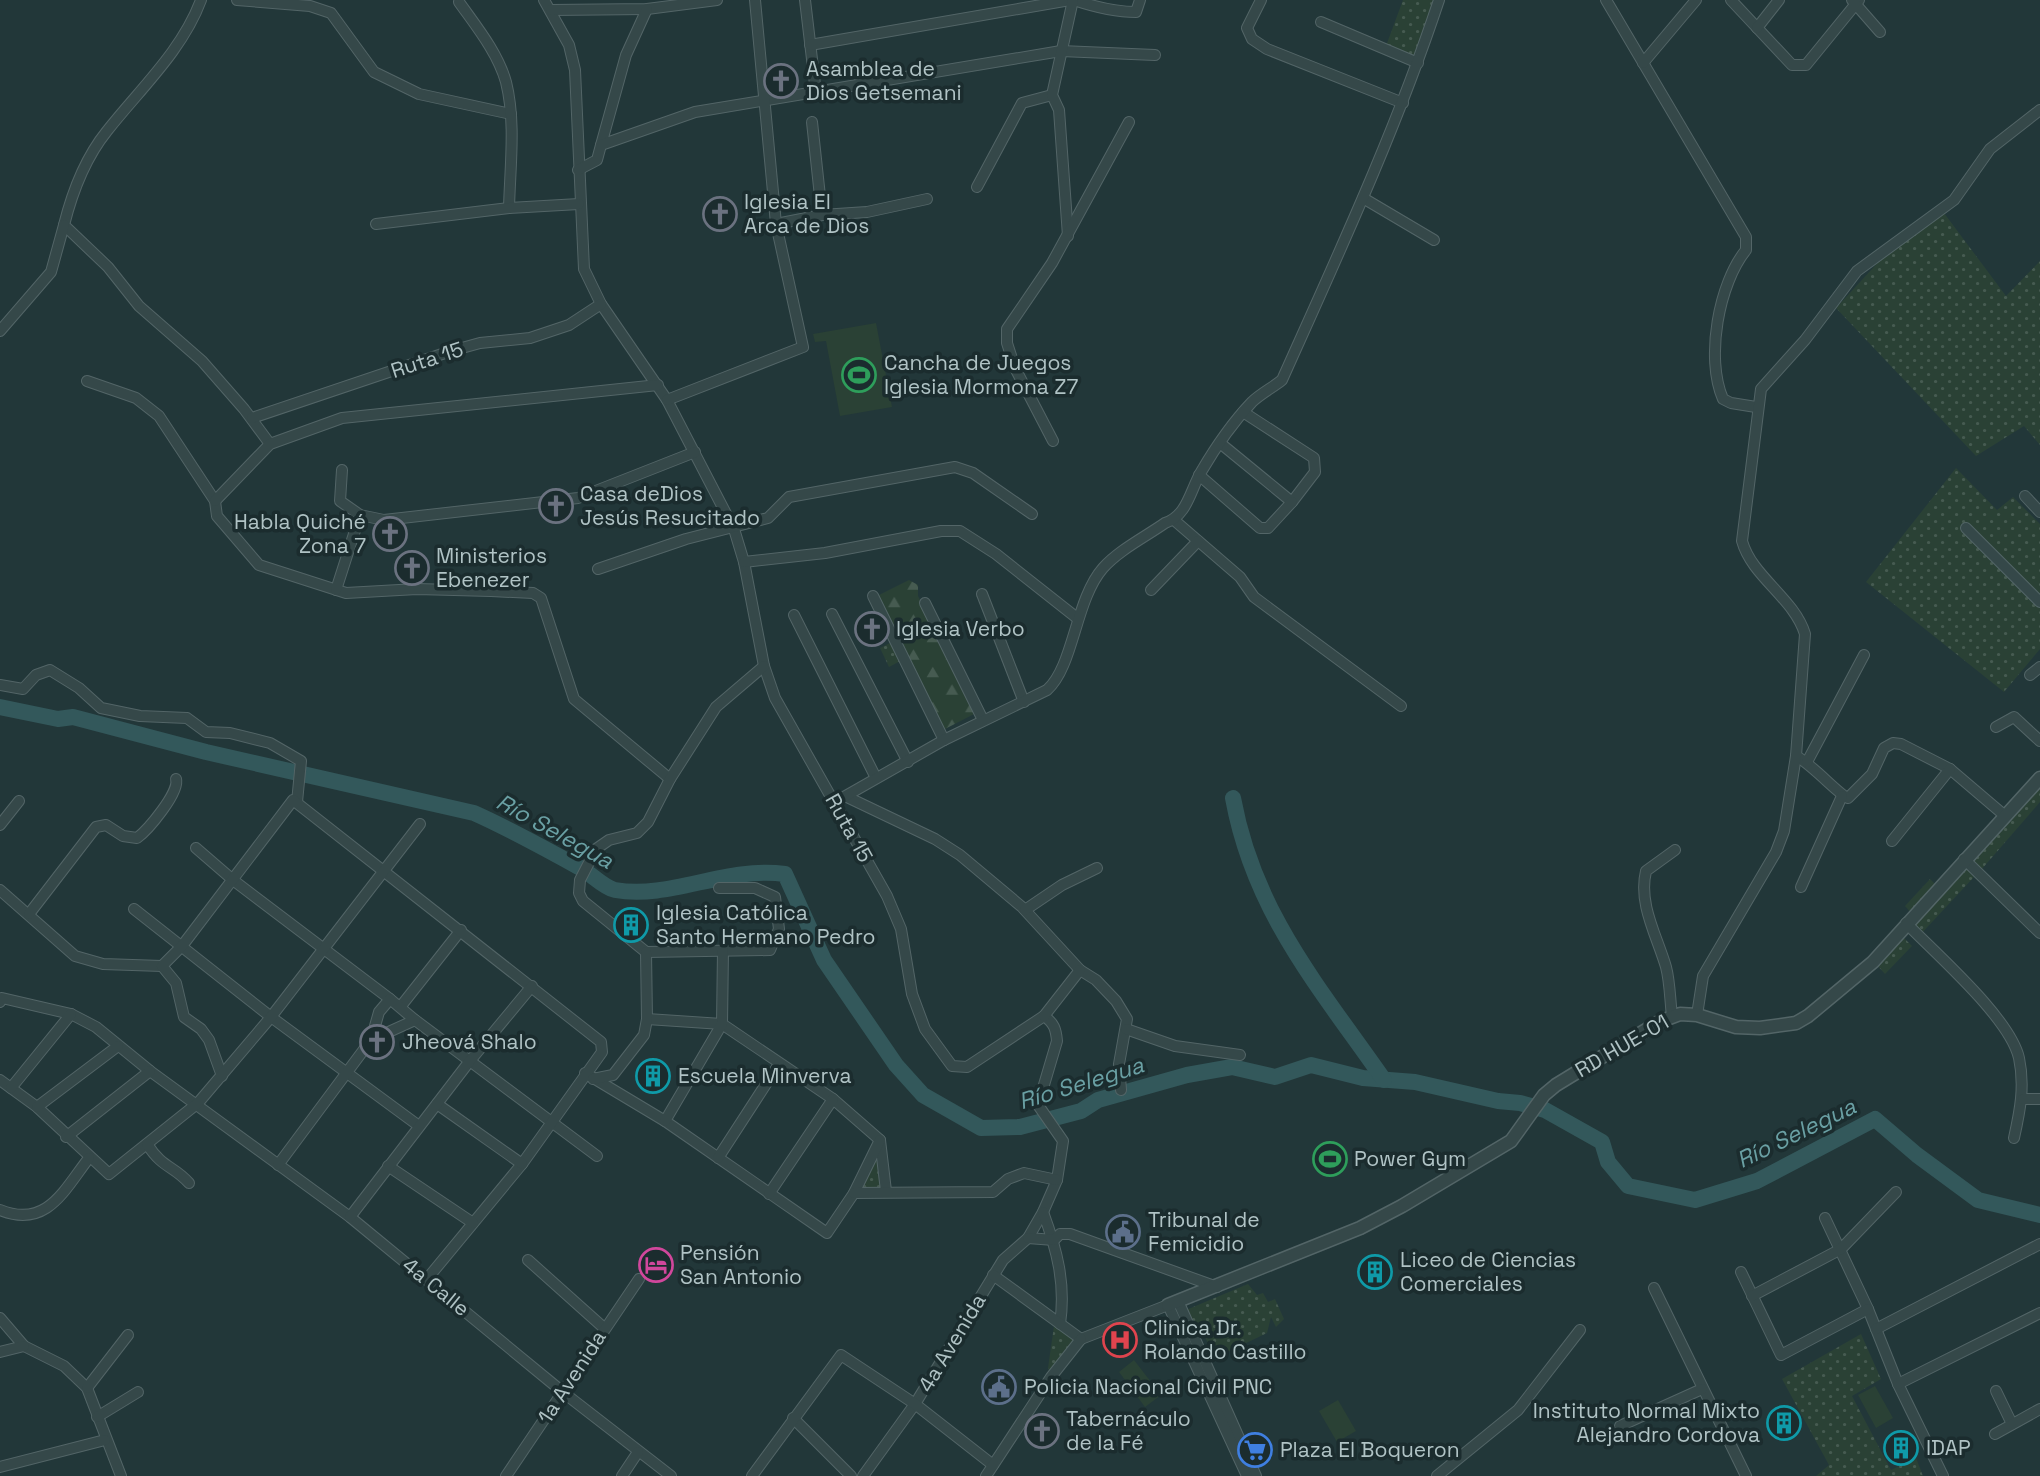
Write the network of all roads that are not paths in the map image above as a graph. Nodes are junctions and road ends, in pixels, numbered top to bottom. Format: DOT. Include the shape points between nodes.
graph roads {
  1 [pos="201,0"];
  2 [pos="236,0"];
  3 [pos="544,0"];
  4 [pos="717,0"];
  5 [pos="755,0"];
  6 [pos="805,0"];
  7 [pos="1072,0"];
  8 [pos="1140,0"];
  9 [pos="1261,0"];
  10 [pos="1439,0"];
  11 [pos="1696,0"];
  12 [pos="1731,0"];
  13 [pos="1779,0"];
  14 [pos="1609,1"];
  15 [pos="459,2"];
  16 [pos="1855,2"];
  17 [pos="647,9"];
  18 [pos="551,10"];
  19 [pos="1321,22"];
  20 [pos="1757,28"];
  21 [pos="1880,32"];
  22 [pos="810,45"];
  23 [pos="1061,51"];
  24 [pos="1155,55"];
  25 [pos="1418,63"];
  26 [pos="1643,63"];
  27 [pos="816,93"];
  28 [pos="1052,96"];
  29 [pos="762,102"];
  30 [pos="1403,103"];
  31 [pos="2040,110"];
  32 [pos="511,114"];
  33 [pos="812,122"];
  34 [pos="1129,122"];
  35 [pos="601,145"];
  36 [pos="578,170"];
  37 [pos="977,187"];
  38 [pos="1363,198"];
  39 [pos="927,199"];
  40 [pos="579,204"];
  41 [pos="509,208"];
  42 [pos="822,215"];
  43 [pos="776,224"];
  44 [pos="64,225"];
  45 [pos="376,225"];
  46 [pos="1068,236"];
  47 [pos="1434,240"];
  48 [pos="601,304"];
  49 [pos="4,320"];
  50 [pos="0,331"];
  51 [pos="87,381"];
  52 [pos="658,384"];
  53 [pos="667,400"];
  54 [pos="1756,407"];
  55 [pos="1243,412"];
  56 [pos="252,418"];
  57 [pos="1053,441"];
  58 [pos="1220,443"];
  59 [pos="270,444"];
  60 [pos="695,452"];
  61 [pos="342,470"];
  62 [pos="1199,475"];
  63 [pos="2025,496"];
  64 [pos="215,501"];
  65 [pos="1292,502"];
  66 [pos="2040,512"];
  67 [pos="1032,514"];
  68 [pos="359,515"];
  69 [pos="1174,520"];
  70 [pos="1966,528"];
  71 [pos="734,529"];
  72 [pos="1198,541"];
  73 [pos="744,562"];
  74 [pos="598,569"];
  75 [pos="336,590"];
  76 [pos="1151,590"];
  77 [pos="982,594"];
  78 [pos="873,596"];
  79 [pos="2040,602"];
  80 [pos="925,603"];
  81 [pos="832,614"];
  82 [pos="794,615"];
  83 [pos="1077,618"];
  84 [pos="1864,655"];
  85 [pos="764,666"];
  86 [pos="2040,667"];
  87 [pos="2030,675"];
  88 [pos="0,685"];
  89 [pos="1024,702"];
  90 [pos="1401,706"];
  91 [pos="983,720"];
  92 [pos="1996,727"];
  93 [pos="944,740"];
  94 [pos="2040,741"];
  95 [pos="1796,756"];
  96 [pos="908,762"];
  97 [pos="1807,762"];
  98 [pos="1950,769"];
  99 [pos="876,778"];
  100 [pos="2040,778"];
  101 [pos="176,779"];
  102 [pos="670,779"];
  103 [pos="299,796"];
  104 [pos="1842,796"];
  105 [pos="847,797"];
  106 [pos="19,801"];
  107 [pos="835,802"];
  108 [pos="2004,815"];
  109 [pos="419,824"];
  110 [pos="0,825"];
  111 [pos="1892,841"];
  112 [pos="196,848"];
  113 [pos="1675,850"];
  114 [pos="1964,859"];
  115 [pos="1097,868"];
  116 [pos="386,872"];
  117 [pos="233,880"];
  118 [pos="1801,887"];
  119 [pos="719,888"];
  120 [pos="0,890"];
  121 [pos="135,909"];
  122 [pos="1025,910"];
  123 [pos="29,914"];
  124 [pos="1906,923"];
  125 [pos="461,930"];
  126 [pos="2040,933"];
  127 [pos="182,946"];
  128 [pos="324,948"];
  129 [pos="723,950"];
  130 [pos="646,952"];
  131 [pos="162,966"];
  132 [pos="1080,970"];
  133 [pos="532,986"];
  134 [pos="390,999"];
  135 [pos="0,1002"];
  136 [pos="401,1006"];
  137 [pos="71,1014"];
  138 [pos="1697,1015"];
  139 [pos="1044,1016"];
  140 [pos="1672,1016"];
  141 [pos="271,1017"];
  142 [pos="647,1019"];
  143 [pos="415,1020"];
  144 [pos="722,1024"];
  145 [pos="1126,1029"];
  146 [pos="371,1040"];
  147 [pos="118,1046"];
  148 [pos="1240,1055"];
  149 [pos="469,1062"];
  150 [pos="779,1065"];
  151 [pos="150,1071"];
  152 [pos="348,1073"];
  153 [pos="222,1076"];
  154 [pos="589,1076"];
  155 [pos="0,1080"];
  156 [pos="11,1088"];
  157 [pos="1121,1090"];
  158 [pos="833,1099"];
  159 [pos="2023,1099"];
  160 [pos="2040,1099"];
  161 [pos="198,1103"];
  162 [pos="437,1104"];
  163 [pos="37,1107"];
  164 [pos="551,1122"];
  165 [pos="665,1122"];
  166 [pos="419,1126"];
  167 [pos="66,1137"];
  168 [pos="2014,1138"];
  169 [pos="880,1140"];
  170 [pos="147,1144"];
  171 [pos="597,1156"];
  172 [pos="89,1158"];
  173 [pos="719,1158"];
  174 [pos="522,1164"];
  175 [pos="278,1165"];
  176 [pos="388,1166"];
  177 [pos="1057,1180"];
  178 [pos="189,1182"];
  179 [pos="886,1191"];
  180 [pos="1896,1192"];
  181 [pos="854,1193"];
  182 [pos="769,1194"];
  183 [pos="0,1210"];
  184 [pos="1043,1212"];
  185 [pos="350,1217"];
  186 [pos="1825,1218"];
  187 [pos="473,1223"];
  188 [pos="1028,1238"];
  189 [pos="1054,1240"];
  190 [pos="2040,1244"];
  191 [pos="1841,1249"];
  192 [pos="528,1261"];
  193 [pos="1741,1272"];
  194 [pos="993,1275"];
  195 [pos="427,1279"];
  196 [pos="639,1279"];
  197 [pos="1217,1287"];
  198 [pos="1654,1288"];
  199 [pos="1752,1296"];
  200 [pos="1173,1303"];
  201 [pos="1868,1309"];
  202 [pos="2040,1313"];
  203 [pos="0,1318"];
  204 [pos="1060,1324"];
  205 [pos="604,1328"];
  206 [pos="1876,1329"];
  207 [pos="1580,1330"];
  208 [pos="128,1335"];
  209 [pos="1081,1339"];
  210 [pos="23,1346"];
  211 [pos="0,1352"];
  212 [pos="1898,1384"];
  213 [pos="87,1388"];
  214 [pos="1702,1390"];
  215 [pos="1996,1391"];
  216 [pos="138,1392"];
  217 [pos="564,1393"];
  218 [pos="915,1404"];
  219 [pos="2040,1409"];
  220 [pos="97,1417"];
  221 [pos="793,1418"];
  222 [pos="2012,1424"];
  223 [pos="1620,1426"];
  224 [pos="1994,1434"];
  225 [pos="105,1440"];
  226 [pos="638,1452"];
  227 [pos="993,1465"];
  228 [pos="0,1467"];
  229 [pos="509,1475"];
  230 [pos="121,1476"];
  231 [pos="622,1476"];
  232 [pos="671,1476"];
  233 [pos="752,1476"];
  234 [pos="851,1476"];
  235 [pos="863,1476"];
  236 [pos="986,1476"];
  237 [pos="1247,1476"];
  238 [pos="1256,1476"];
  239 [pos="1437,1476"];
  240 [pos="1746,1476"];
  241 [pos="1943,1476"];
  1 -- 44 [label="street" via="190,29 105,134 71,196"];
  2 -- 32 [label="street" via="310,6 331,13 374,72 419,94"];
  3 -- 18 [label="street, Ruta 15"];
  4 -- 17 [label="street"];
  5 -- 29 [label="street"];
  6 -- 22 [label="street"];
  7 -- 8 [label="street" via="1105,10 1136,12"];
  7 -- 22 [label="street"];
  7 -- 23 [label="street"];
  9 -- 30 [label="street" via="1247,28 1252,39"];
  10 -- 25 [label="street"];
  11 -- 26 [label="street"];
  12 -- 20 [label="street"];
  13 -- 20 [label="street"];
  14 -- 26 [label="street"];
  15 -- 32 [label="street" via="506,80"];
  16 -- 20 [label="street" via="1806,65 1799,67"];
  16 -- 21 [label="street"];
  17 -- 18 [label="street"];
  17 -- 35 [label="street" via="626,55"];
  18 -- 36 [label="street, Ruta 15" via="576,70"];
  19 -- 25 [label="street"];
  22 -- 27 [label="street"];
  23 -- 24 [label="street"];
  23 -- 27 [label="street"];
  23 -- 28 [label="street"];
  25 -- 30 [label="street"];
  26 -- 54 [label="street" via="1749,244 1726,285 1716,334 1723,399"];
  27 -- 29 [label="street"];
  28 -- 37 [label="street" via="1022,103"];
  28 -- 46 [label="street" via="1060,117"];
  29 -- 35 [label="street" via="695,112"];
  29 -- 43 [label="street"];
  30 -- 38 [label="street"];
  31 -- 54 [label="street" via="1990,149 1954,200 1857,271 1761,389"];
  32 -- 41 [label="street"];
  33 -- 42 [label="street"];
  34 -- 46 [label="street"];
  35 -- 36 [label="street" via="597,160"];
  36 -- 40 [label="street, Ruta 15"];
  38 -- 47 [label="street"];
  38 -- 55 [label="street" via="1282,380"];
  39 -- 42 [label="street" via="867,212"];
  40 -- 41 [label="street"];
  40 -- 48 [label="street, Ruta 15" via="584,269"];
  41 -- 45 [label="street"];
  42 -- 43 [label="street"];
  43 -- 53 [label="street" via="801,350"];
  44 -- 49 [label="street" via="51,272"];
  44 -- 56 [label="street" via="108,267 139,306 202,361"];
  46 -- 57 [label="street" via="1006,335 1015,368"];
  48 -- 52 [label="street, Ruta 15"];
  48 -- 56 [label="street, Ruta 15" via="569,325 544,334 451,351"];
  49 -- 50 [label="street"];
  51 -- 64 [label="street" via="136,398 159,416"];
  52 -- 53 [label="street, Ruta 15"];
  52 -- 59 [label="street" via="342,418"];
  53 -- 60 [label="street, Ruta 15"];
  54 -- 95 [label="street" via="1742,541 1805,634"];
  55 -- 58 [label="street"];
  55 -- 65 [label="street" via="1314,458 1315,472"];
  56 -- 59 [label="street"];
  58 -- 62 [label="street"];
  58 -- 65 [label="street"];
  59 -- 64 [label="street"];
  60 -- 68 [label="street" via="578,498 414,518 384,520"];
  60 -- 71 [label="street, Ruta 15"];
  61 -- 68 [label="street" via="338,496"];
  62 -- 65 [label="street" via="1260,528 1268,528"];
  62 -- 69 [label="street"];
  63 -- 66 [label="street"];
  64 -- 75 [label="street" via="216,516 259,565"];
  67 -- 71 [label="street" via="973,473 956,467 789,497 768,518"];
  68 -- 75 [label="street"];
  69 -- 72 [label="street"];
  69 -- 83 [label="street" via="1103,569"];
  70 -- 79 [label="street"];
  71 -- 73 [label="street, Ruta 15"];
  71 -- 74 [label="street"];
  72 -- 76 [label="street"];
  72 -- 90 [label="street" via="1240,577 1254,597"];
  73 -- 83 [label="street" via="960,531"];
  73 -- 85 [label="street, Ruta 15"];
  75 -- 102 [label="street" via="533,593 541,598 574,699"];
  77 -- 89 [label="street"];
  78 -- 93 [label="street"];
  80 -- 91 [label="street"];
  81 -- 96 [label="street"];
  82 -- 99 [label="street"];
  83 -- 89 [label="street" via="1057,681"];
  84 -- 97 [label="street"];
  85 -- 102 [label="street" via="716,707"];
  85 -- 107 [label="street, Ruta 15" via="775,698"];
  86 -- 87 [label="street"];
  88 -- 103 [label="street" via="23,689 36,675 50,670 101,708 187,718 206,732 270,743 301,761"];
  89 -- 91 [label="street"];
  91 -- 93 [label="street"];
  92 -- 94 [label="street" via="2014,717"];
  93 -- 96 [label="street"];
  95 -- 97 [label="street"];
  95 -- 138 [label="street" via="1784,831 1776,852 1703,976"];
  96 -- 99 [label="street"];
  97 -- 104 [label="street"];
  98 -- 104 [label="street" via="1922,752 1893,743 1884,748 1878,766 1854,794"];
  98 -- 108 [label="street"];
  98 -- 111 [label="street"];
  99 -- 105 [label="street"];
  100 -- 108 [label="street, RD HUE-01"];
  101 -- 123 [label="street" via="176,790 137,838 123,836 106,825 96,827"];
  102 -- 130 [label="street" via="648,822 637,833 596,849 580,880 583,901"];
  103 -- 116 [label="street"];
  103 -- 117 [label="street"];
  104 -- 118 [label="street"];
  105 -- 107 [label="street"];
  105 -- 122 [label="street" via="935,839"];
  106 -- 110 [label="street"];
  107 -- 139 [label="street, Ruta 15" via="901,929 912,994 926,1029 952,1066 967,1067"];
  108 -- 114 [label="street, RD HUE-01"];
  109 -- 116 [label="street"];
  112 -- 117 [label="street"];
  113 -- 140 [label="street" via="1646,872 1643,885 1653,934 1667,969"];
  114 -- 124 [label="street, RD HUE-01"];
  114 -- 126 [label="street"];
  115 -- 122 [label="street"];
  116 -- 125 [label="street"];
  116 -- 128 [label="street"];
  117 -- 127 [label="street"];
  117 -- 128 [label="street"];
  119 -- 129 [label="street" via="755,888 775,897 779,929 770,950"];
  120 -- 123 [label="street"];
  121 -- 127 [label="street"];
  122 -- 132 [label="street"];
  123 -- 131 [label="street" via="75,956 103,964"];
  124 -- 138 [label="street, RD HUE-01" via="1839,993 1796,1023 1736,1027"];
  124 -- 159 [label="street" via="2003,1025 2019,1056"];
  125 -- 133 [label="street"];
  125 -- 136 [label="street"];
  127 -- 131 [label="street"];
  127 -- 141 [label="street"];
  128 -- 134 [label="street"];
  128 -- 141 [label="street"];
  129 -- 130 [label="street"];
  129 -- 144 [label="street"];
  130 -- 142 [label="street"];
  131 -- 153 [label="street" via="176,983 184,1017 209,1040"];
  132 -- 139 [label="street"];
  132 -- 145 [label="street" via="1116,1000"];
  133 -- 149 [label="street"];
  133 -- 154 [label="street" via="601,1042 602,1052"];
  134 -- 136 [label="street"];
  134 -- 146 [label="street" via="379,1012"];
  135 -- 137 [label="street, 4a Calle" via="2,998"];
  136 -- 143 [label="street"];
  137 -- 147 [label="street, 4a Calle"];
  137 -- 156 [label="street"];
  138 -- 140 [label="street, RD HUE-01"];
  139 -- 177 [label="street" via="1052,1021 1057,1041 1040,1111 1063,1141"];
  140 -- 197 [label="street, RD HUE-01" via="1544,1095 1518,1134 1469,1167 1360,1228"];
  141 -- 152 [label="street"];
  141 -- 153 [label="street"];
  142 -- 144 [label="street"];
  142 -- 154 [label="street" via="644,1035 613,1075"];
  143 -- 146 [label="street"];
  143 -- 149 [label="street"];
  144 -- 150 [label="street"];
  144 -- 165 [label="street"];
  145 -- 148 [label="street" via="1175,1046"];
  145 -- 157 [label="street" via="1119,1064"];
  146 -- 152 [label="street"];
  147 -- 151 [label="street, 4a Calle"];
  147 -- 163 [label="street"];
  149 -- 162 [label="street"];
  149 -- 164 [label="street"];
  150 -- 158 [label="street"];
  150 -- 173 [label="street"];
  151 -- 161 [label="street, 4a Calle"];
  151 -- 167 [label="street"];
  152 -- 166 [label="street"];
  152 -- 175 [label="street"];
  153 -- 161 [label="street"];
  154 -- 164 [label="street"];
  154 -- 165 [label="street"];
  155 -- 156 [label="street"];
  156 -- 163 [label="street"];
  158 -- 169 [label="street"];
  158 -- 182 [label="street"];
  159 -- 160 [label="street"];
  159 -- 168 [label="street"];
  161 -- 170 [label="street"];
  161 -- 175 [label="street, 4a Calle"];
  162 -- 166 [label="street"];
  162 -- 174 [label="street"];
  163 -- 167 [label="street"];
  164 -- 171 [label="street"];
  164 -- 174 [label="street"];
  165 -- 173 [label="street"];
  166 -- 176 [label="street"];
  167 -- 172 [label="street"];
  169 -- 179 [label="street"];
  169 -- 181 [label="street"];
  170 -- 172 [label="street" via="110,1174"];
  170 -- 178 [label="street" via="158,1161"];
  172 -- 183 [label="street" via="53,1205 38,1214"];
  173 -- 182 [label="street"];
  174 -- 187 [label="street"];
  175 -- 185 [label="street, 4a Calle"];
  176 -- 185 [label="street"];
  176 -- 187 [label="street"];
  177 -- 179 [label="street" via="1024,1173 993,1192"];
  177 -- 184 [label="street"];
  179 -- 181 [label="street"];
  180 -- 191 [label="street"];
  181 -- 182 [label="street" via="827,1233"];
  184 -- 188 [label="street, 4a Avenida"];
  184 -- 189 [label="street"];
  185 -- 195 [label="street, 4a Calle"];
  186 -- 191 [label="street"];
  187 -- 195 [label="street"];
  188 -- 189 [label="street"];
  188 -- 194 [label="street, 4a Avenida"];
  189 -- 197 [label="street" via="1059,1234 1070,1234"];
  189 -- 204 [label="street" via="1065,1296"];
  190 -- 206 [label="street"];
  191 -- 199 [label="street"];
  191 -- 201 [label="street"];
  192 -- 205 [label="street"];
  193 -- 199 [label="street"];
  194 -- 204 [label="street"];
  194 -- 218 [label="street, 4a Avenida"];
  195 -- 217 [label="street, 4a Calle"];
  196 -- 205 [label="street, 1a Avenida"];
  197 -- 200 [label="street, RD HUE-01"];
  198 -- 214 [label="street"];
  199 -- 201 [label="street" via="1781,1355"];
  200 -- 209 [label="street"];
  200 -- 237 [label="street"];
  200 -- 238 [label="street"];
  201 -- 206 [label="street"];
  202 -- 212 [label="street"];
  203 -- 210 [label="street"];
  204 -- 209 [label="street"];
  205 -- 217 [label="street, 1a Avenida"];
  206 -- 212 [label="street"];
  207 -- 239 [label="street" via="1518,1410"];
  208 -- 213 [label="street"];
  209 -- 227 [label="street"];
  210 -- 211 [label="street"];
  210 -- 213 [label="street" via="64,1366"];
  212 -- 241 [label="street"];
  213 -- 220 [label="street"];
  214 -- 223 [label="street"];
  214 -- 240 [label="street"];
  215 -- 222 [label="street"];
  216 -- 220 [label="street"];
  217 -- 226 [label="street, 4a Calle"];
  217 -- 229 [label="street, 1a Avenida"];
  218 -- 221 [label="street" via="841,1355"];
  218 -- 227 [label="street"];
  218 -- 235 [label="street, 4a Avenida"];
  219 -- 222 [label="street"];
  220 -- 225 [label="street"];
  221 -- 233 [label="street"];
  221 -- 234 [label="street"];
  222 -- 224 [label="street"];
  225 -- 228 [label="street"];
  225 -- 230 [label="street"];
  226 -- 231 [label="street"];
  226 -- 232 [label="street, 4a Calle"];
  227 -- 236 [label="street"];
}
